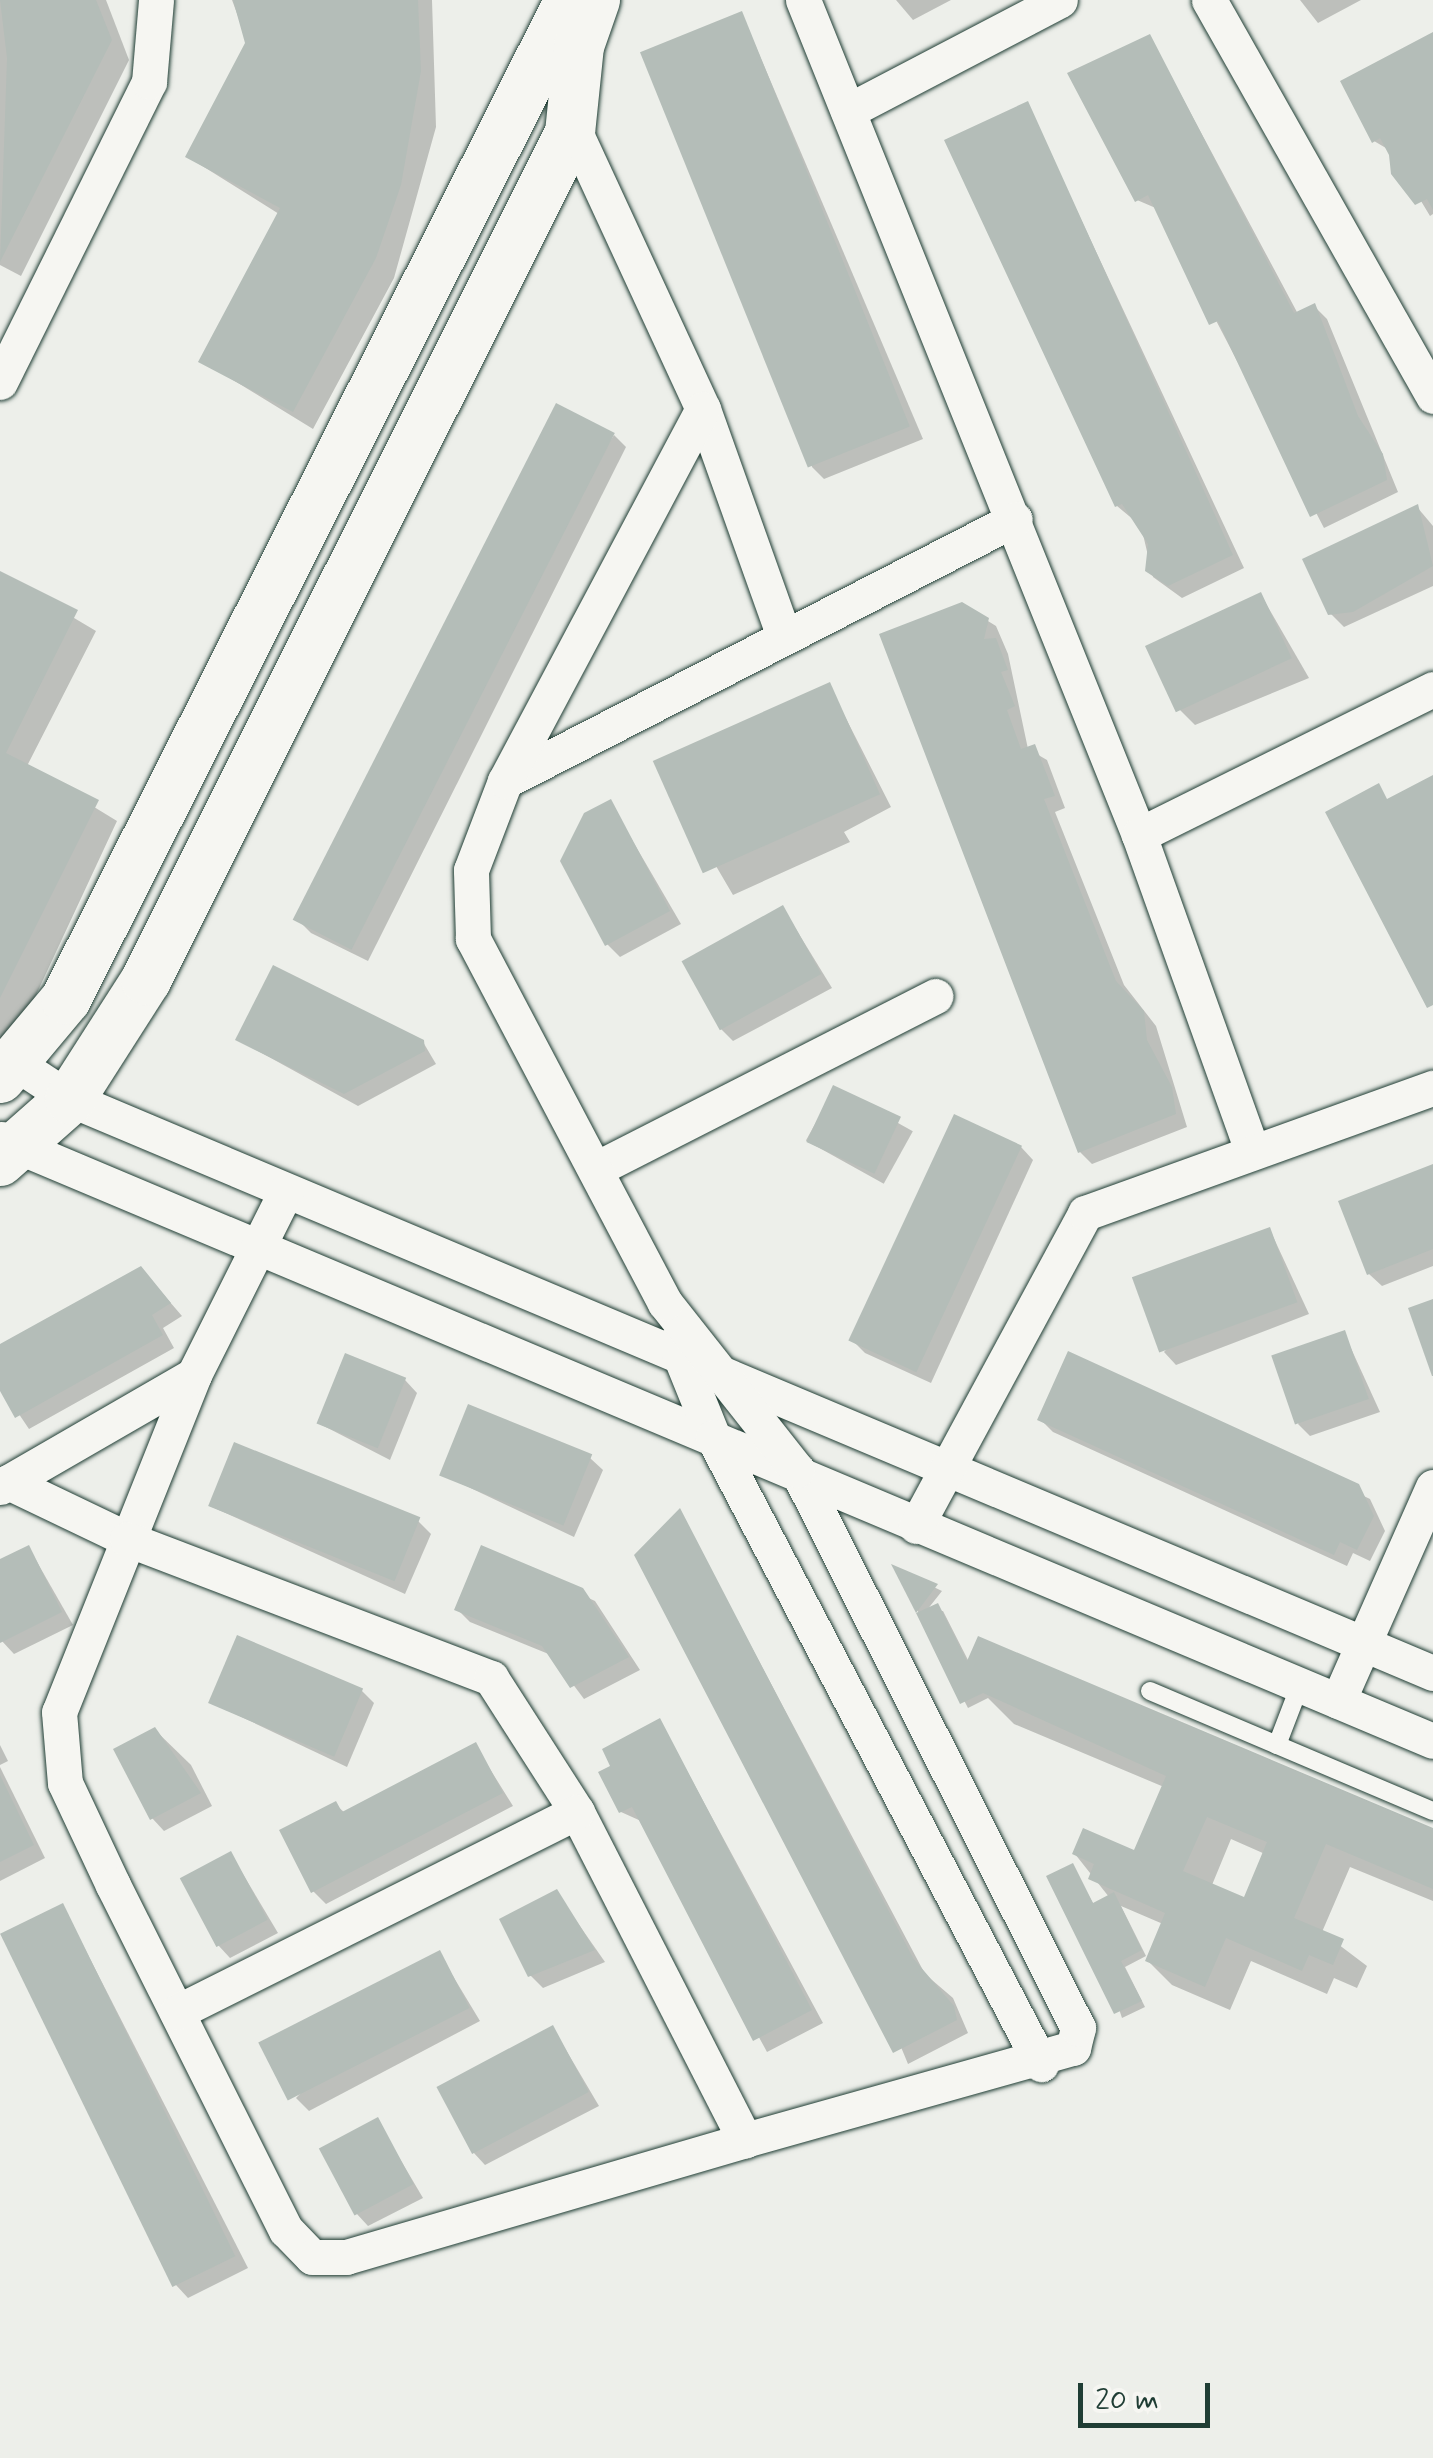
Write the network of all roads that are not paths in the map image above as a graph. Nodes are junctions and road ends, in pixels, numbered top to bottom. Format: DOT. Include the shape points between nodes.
graph roads {
  1 [pos="156,0"];
  2 [pos="595,0"];
  3 [pos="803,0"];
  4 [pos="1060,0"];
  5 [pos="1209,0"];
  6 [pos="556,7"];
  7 [pos="848,110"];
  8 [pos="570,134"];
  9 [pos="0,382"];
  10 [pos="1433,396"];
  11 [pos="703,409"];
  12 [pos="1016,518"];
  13 [pos="784,637"];
  14 [pos="1433,689"];
  15 [pos="506,781"];
  16 [pos="1139,834"];
  17 [pos="936,996"];
  18 [pos="8,1071"];
  19 [pos="1433,1088"];
  20 [pos="70,1099"];
  21 [pos="6,1149"];
  22 [pos="1252,1150"];
  23 [pos="596,1169"];
  24 [pos="286,1191"];
  25 [pos="260,1247"];
  26 [pos="666,1304"];
  27 [pos="676,1349"];
  28 [pos="194,1375"];
  29 [pos="728,1376"];
  30 [pos="713,1437"];
  31 [pos="945,1462"];
  32 [pos="796,1470"];
  33 [pos="4,1484"];
  34 [pos="1433,1486"];
  35 [pos="916,1526"];
  36 [pos="126,1538"];
  37 [pos="1362,1644"];
  38 [pos="1433,1674"];
  39 [pos="1300,1685"];
  40 [pos="1150,1691"];
  41 [pos="1338,1700"];
  42 [pos="1433,1741"];
  43 [pos="1277,1744"];
  44 [pos="1433,1811"];
  45 [pos="577,1812"];
  46 [pos="178,2012"];
  47 [pos="1041,2064"];
  48 [pos="746,2140"];
  1 -- 9 [label="street" via="149,82"];
  2 -- 8 [label="main road" via="578,46"];
  3 -- 7 [label="street"];
  4 -- 7 [label="street"];
  5 -- 10 [label="street"];
  6 -- 8 [label="street"];
  6 -- 18 [label="main road" via="111,913 66,999"];
  7 -- 12 [label="street"];
  8 -- 11 [label="street"];
  8 -- 20 [label="main road" via="146,980"];
  11 -- 13 [label="street"];
  11 -- 15 [label="street"];
  12 -- 13 [label="street"];
  12 -- 16 [label="street"];
  13 -- 15 [label="street"];
  14 -- 16 [label="street"];
  15 -- 23 [label="street" via="471,870 473,939"];
  16 -- 22 [label="street"];
  17 -- 23 [label="street"];
  18 -- 20 [label="street"];
  19 -- 22 [label="street"];
  20 -- 21 [label="main road"];
  20 -- 24 [label="street"];
  21 -- 25 [label="street"];
  22 -- 31 [label="street" via="1099,1204 1074,1224"];
  23 -- 26 [label="street"];
  24 -- 25 [label="street"];
  24 -- 27 [label="street"];
  25 -- 28 [label="street"];
  25 -- 30 [label="street"];
  26 -- 27 [label="street"];
  26 -- 29 [label="street"];
  27 -- 29 [label="street"];
  27 -- 30 [label="street"];
  28 -- 33 [label="street"];
  28 -- 36 [label="street"];
  29 -- 31 [label="street"];
  29 -- 32 [label="street"];
  30 -- 32 [label="street"];
  30 -- 47 [label="street"];
  31 -- 35 [label="street"];
  31 -- 37 [label="street"];
  32 -- 35 [label="street"];
  32 -- 47 [label="street" via="1078,2028 1069,2052"];
  33 -- 36 [label="street"];
  34 -- 37 [label="street"];
  35 -- 39 [label="street"];
  36 -- 45 [label="street" via="476,1669 518,1711"];
  36 -- 46 [label="street" via="72,1671 56,1746 65,1783"];
  37 -- 38 [label="street"];
  37 -- 41 [label="street"];
  39 -- 41 [label="street"];
  39 -- 43 [label="lane"];
  40 -- 43 [label="lane"];
  41 -- 42 [label="street"];
  43 -- 44 [label="lane"];
  45 -- 46 [label="street"];
  45 -- 48 [label="street"];
  46 -- 48 [label="street" via="286,2230 322,2261"];
  47 -- 48 [label="street"];
}
